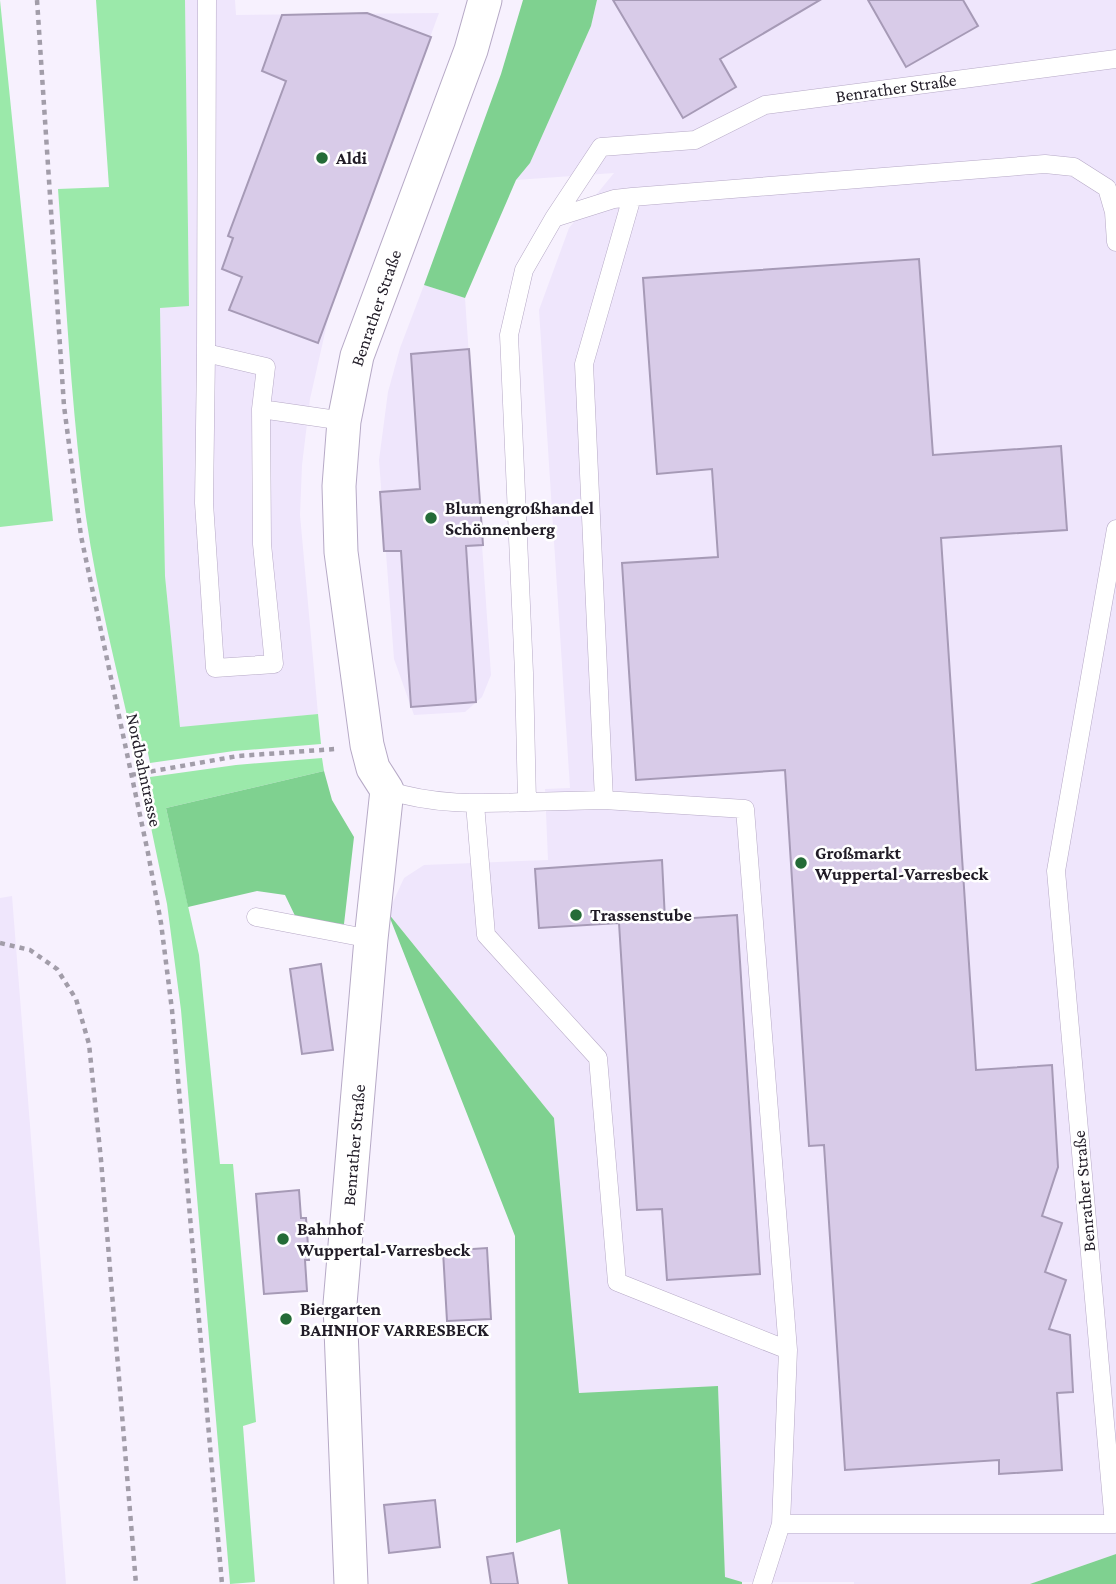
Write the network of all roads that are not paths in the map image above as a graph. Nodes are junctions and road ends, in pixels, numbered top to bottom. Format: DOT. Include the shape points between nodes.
graph roads {
  1 [pos="207,0"];
  2 [pos="485,0"];
  3 [pos="1116,59"];
  4 [pos="632,197"];
  5 [pos="554,218"];
  6 [pos="1116,242"];
  7 [pos="206,353"];
  8 [pos="261,408"];
  9 [pos="344,421"];
  10 [pos="1116,529"];
  11 [pos="387,790"];
  12 [pos="604,800"];
  13 [pos="527,802"];
  14 [pos="475,804"];
  15 [pos="256,917"];
  16 [pos="371,939"];
  17 [pos="788,1350"];
  18 [pos="780,1524"];
  19 [pos="351,1584"];
  20 [pos="762,1584"];
  1 -- 7 [label="lane"];
  2 -- 9 [label="street, Benrather Straße" via="471,50 358,356"];
  3 -- 5 [label="lane, Benrather Straße" via="765,105 695,140 601,147"];
  4 -- 5 [label="lane"];
  4 -- 6 [label="lane" via="1045,164 1074,167 1107,188"];
  4 -- 12 [label="lane" via="584,364"];
  5 -- 13 [label="lane, Benrather Straße" via="524,270 509,335"];
  7 -- 8 [label="lane" via="266,367"];
  7 -- 8 [label="lane" via="204,503 215,668 274,664 262,544"];
  8 -- 9 [label="lane"];
  9 -- 11 [label="street, Benrather Straße" via="339,486 341,552 367,745 373,768"];
  10 -- 18 [label="lane, Benrather Straße" via="1056,871 1114,1524"];
  11 -- 14 [label="lane" via="412,799"];
  11 -- 16 [label="street, Benrather Straße"];
  12 -- 13 [label="lane"];
  12 -- 17 [label="lane" via="745,808"];
  13 -- 14 [label="lane"];
  14 -- 17 [label="lane" via="486,934 598,1058 617,1282"];
  15 -- 16 [label="lane"];
  16 -- 19 [label="street, Benrather Straße" via="340,1304"];
  17 -- 18 [label="lane"];
  18 -- 20 [label="lane"];
}
